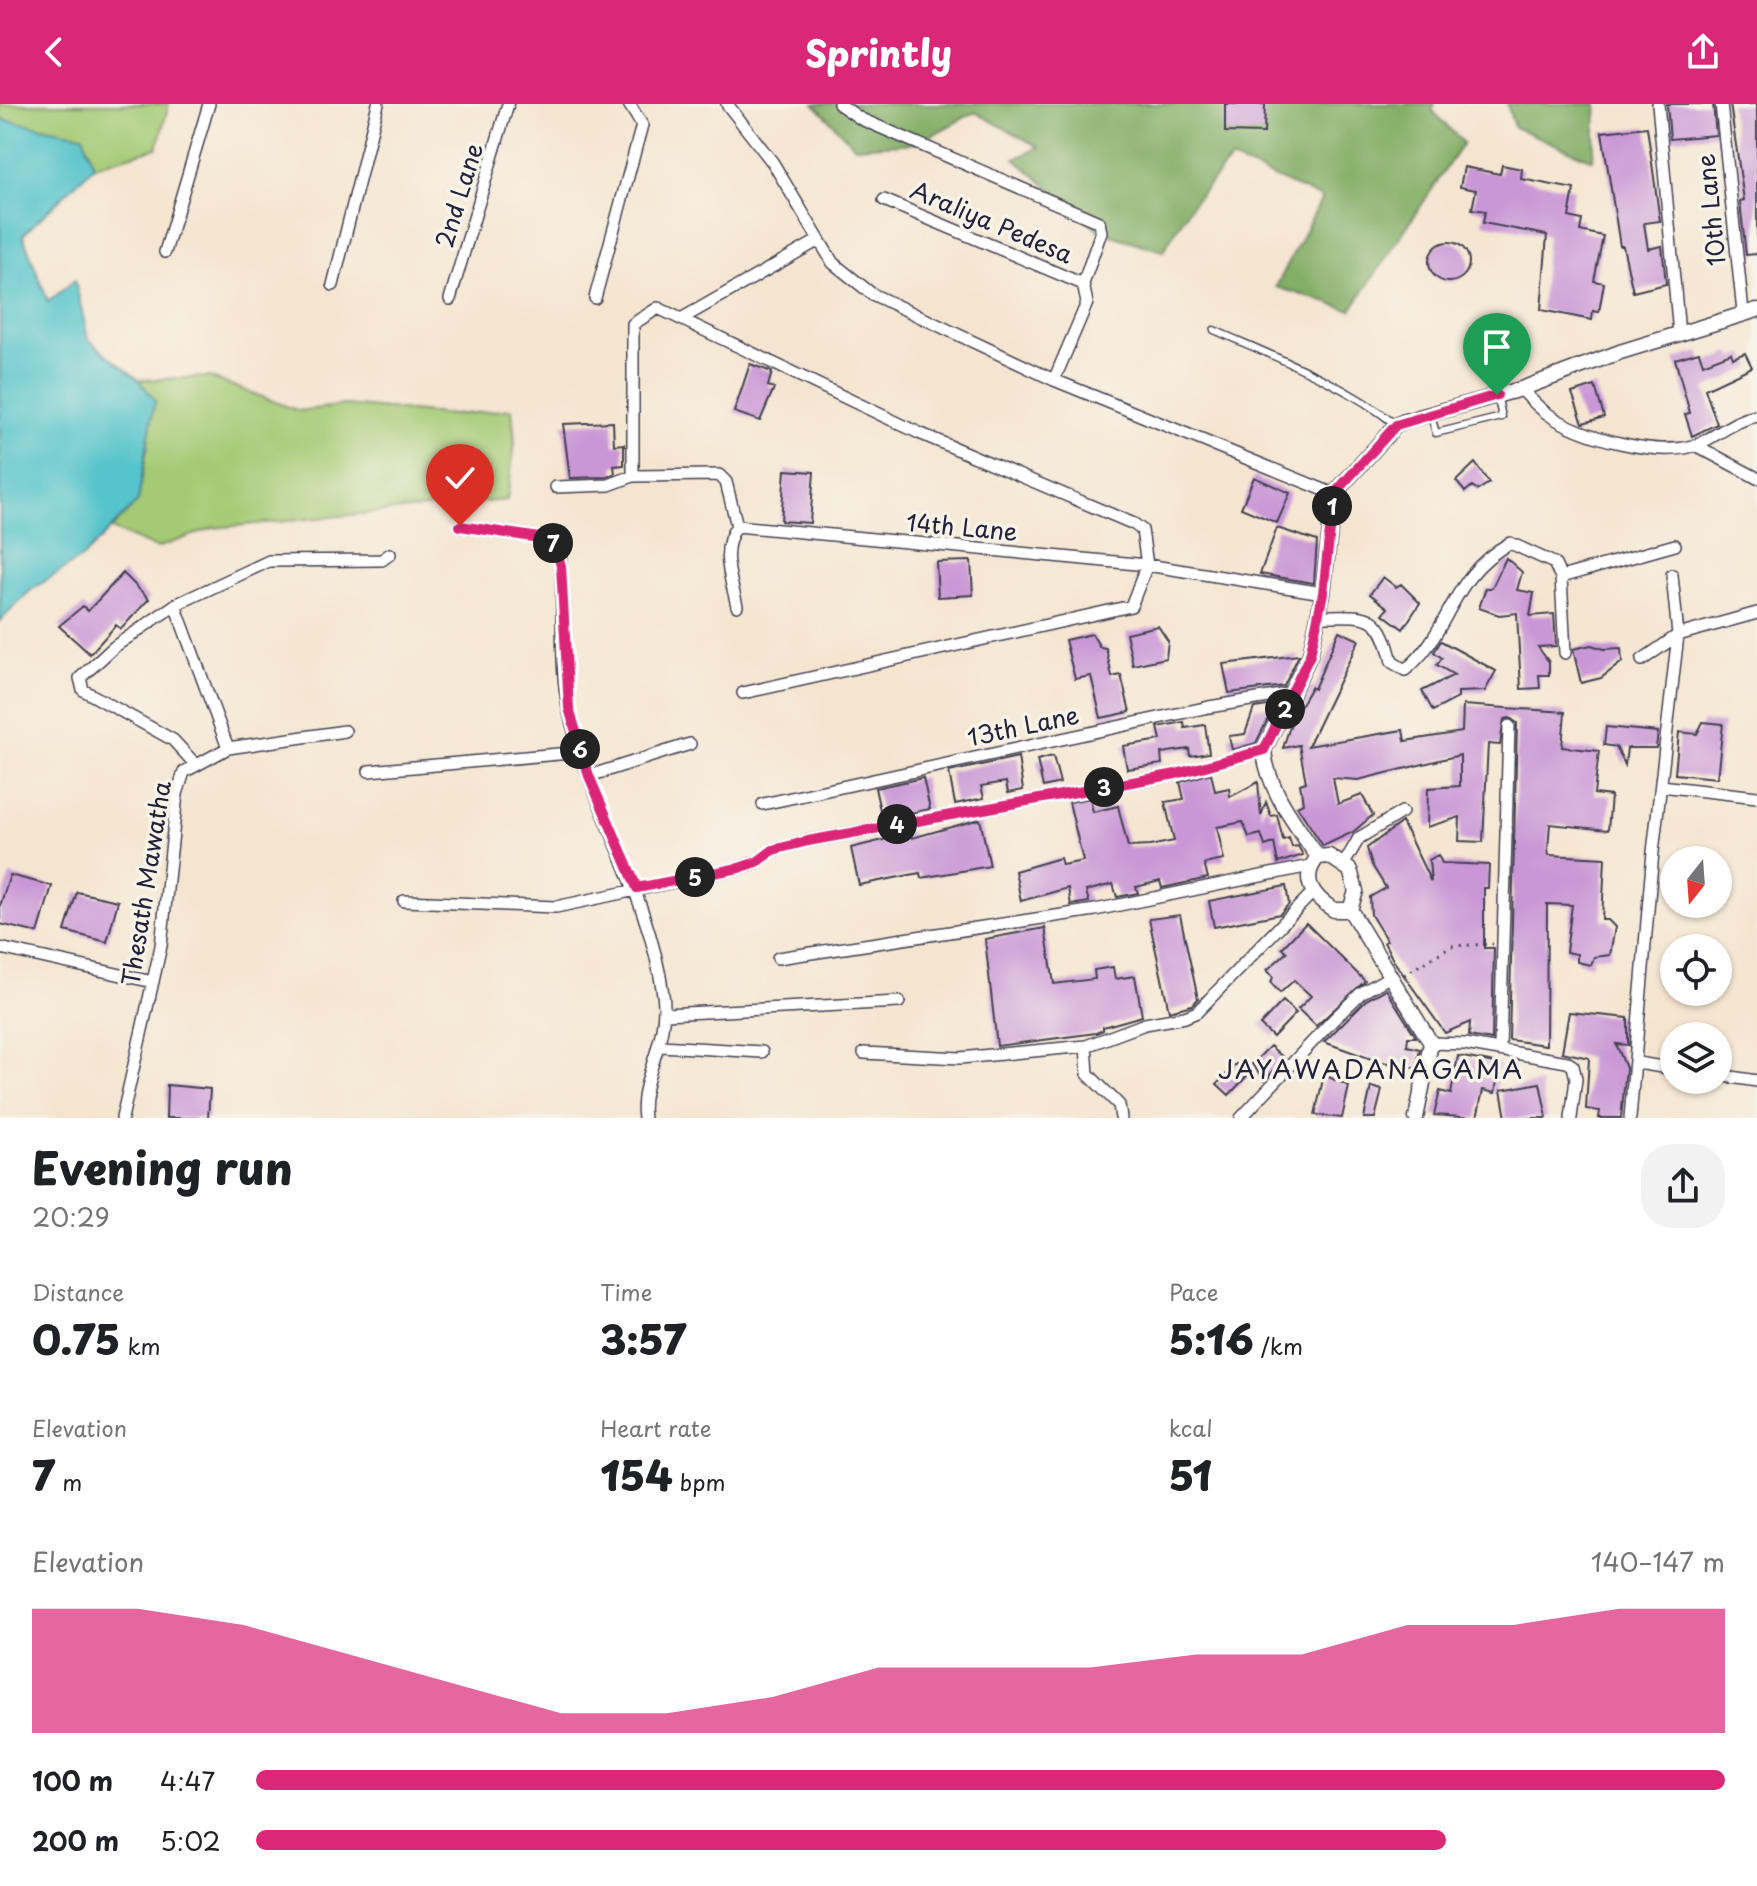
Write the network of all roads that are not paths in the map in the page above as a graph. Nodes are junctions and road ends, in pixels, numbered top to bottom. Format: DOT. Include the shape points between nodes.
graph roads {
  1 [pos="209,104"];
  2 [pos="378,104"];
  3 [pos="508,104"];
  4 [pos="629,104"];
  5 [pos="727,104"];
  6 [pos="839,104"];
  7 [pos="1658,104"];
  8 [pos="1721,104"];
  9 [pos="884,200"];
  10 [pos="819,240"];
  11 [pos="165,252"];
  12 [pos="1083,284"];
  13 [pos="333,285"];
  14 [pos="595,298"];
  15 [pos="450,299"];
  16 [pos="1750,311"];
  17 [pos="681,319"];
  18 [pos="1214,330"];
  19 [pos="1679,334"];
  20 [pos="1054,380"];
  21 [pos="1521,389"];
  22 [pos="1497,395"];
  23 [pos="1430,414"];
  24 [pos="1757,416"];
  25 [pos="1396,425"];
  26 [pos="1695,445"];
  27 [pos="633,476"];
  28 [pos="1757,478"];
  29 [pos="556,487"];
  30 [pos="1334,494"];
  31 [pos="460,526"];
  32 [pos="737,526"];
  33 [pos="1675,545"];
  34 [pos="390,554"];
  35 [pos="1147,565"];
  36 [pos="1672,575"];
  37 [pos="1561,577"];
  38 [pos="1323,593"];
  39 [pos="175,605"];
  40 [pos="737,606"];
  41 [pos="1757,613"];
  42 [pos="1319,616"];
  43 [pos="1678,635"];
  44 [pos="1565,653"];
  45 [pos="1642,660"];
  46 [pos="743,693"];
  47 [pos="1293,693"];
  48 [pos="1509,726"];
  49 [pos="345,731"];
  50 [pos="690,744"];
  51 [pos="228,748"];
  52 [pos="1264,750"];
  53 [pos="581,752"];
  54 [pos="195,764"];
  55 [pos="369,771"];
  56 [pos="589,776"];
  57 [pos="1661,786"];
  58 [pos="1757,797"];
  59 [pos="763,804"];
  60 [pos="1402,812"];
  61 [pos="1314,862"];
  62 [pos="1344,864"];
  63 [pos="637,888"];
  64 [pos="1313,892"];
  65 [pos="404,901"];
  66 [pos="1350,910"];
  67 [pos="0,948"];
  68 [pos="778,958"];
  69 [pos="1393,978"];
  70 [pos="153,982"];
  71 [pos="899,1002"];
  72 [pos="665,1014"];
  73 [pos="1431,1043"];
  74 [pos="661,1046"];
  75 [pos="1086,1046"];
  76 [pos="1500,1050"];
  77 [pos="762,1052"];
  78 [pos="864,1053"];
  79 [pos="1638,1063"];
  80 [pos="1660,1067"];
  81 [pos="1732,1077"];
  82 [pos="1757,1081"];
  83 [pos="122,1118"];
  84 [pos="644,1118"];
  85 [pos="1121,1118"];
  86 [pos="1241,1118"];
  87 [pos="1416,1118"];
  88 [pos="1571,1118"];
  89 [pos="1630,1118"];
  1 -- 11 [label="street"];
  2 -- 13 [label="street"];
  3 -- 15 [label="street, 2nd Lane"];
  4 -- 14 [label="street" via="642,125"];
  5 -- 10 [label="street" via="773,163"];
  6 -- 12 [label="street, Araliya Pedesa" via="861,119 1099,222 1101,232"];
  7 -- 19 [label="street"];
  8 -- 16 [label="street, 10th Lane"];
  9 -- 12 [label="street, Araliya Pedesa"];
  10 -- 17 [label="street"];
  10 -- 20 [label="street" via="833,263 872,294"];
  12 -- 20 [label="street, Araliya Pedesa" via="1087,303"];
  16 -- 19 [label="street"];
  17 -- 27 [label="street" via="658,308 633,324"];
  17 -- 35 [label="street" via="919,433 1134,524 1142,530"];
  18 -- 25 [label="lane" via="1284,361"];
  19 -- 21 [label="street"];
  20 -- 30 [label="street"];
  21 -- 22 [label="street"];
  21 -- 26 [label="street" via="1549,415 1613,441 1651,451"];
  22 -- 23 [label="street"];
  22 -- 23 [label="lane" via="1502,417 1436,433"];
  23 -- 25 [label="street"];
  24 -- 26 [label="street" via="1739,419"];
  25 -- 30 [label="street"];
  26 -- 28 [label="street"];
  27 -- 29 [label="street" via="609,485"];
  27 -- 32 [label="street" via="719,475 726,482"];
  30 -- 38 [label="street"];
  31 -- 53 [label="street" via="555,544 561,566 569,708"];
  32 -- 35 [label="street, 14th Lane"];
  32 -- 40 [label="street" via="727,540 726,555"];
  33 -- 37 [label="street"];
  34 -- 39 [label="street" via="382,560 269,561"];
  35 -- 38 [label="street, 14th Lane"];
  35 -- 46 [label="street" via="1131,606"];
  36 -- 43 [label="street"];
  37 -- 42 [label="street" via="1554,563 1510,543 1492,553 1465,579 1421,656 1405,670 1392,662 1385,632 1376,621"];
  37 -- 44 [label="street"];
  38 -- 42 [label="street"];
  39 -- 51 [label="street"];
  39 -- 54 [label="street" via="80,678 83,690 173,740"];
  41 -- 43 [label="street"];
  42 -- 47 [label="street"];
  43 -- 45 [label="street"];
  43 -- 57 [label="street"];
  47 -- 52 [label="street"];
  47 -- 59 [label="street, 13th Lane"];
  48 -- 76 [label="street"];
  49 -- 51 [label="street, Thesath Mawatha"];
  50 -- 56 [label="street"];
  51 -- 54 [label="street, Thesath Mawatha"];
  52 -- 61 [label="street" via="1275,789"];
  52 -- 63 [label="street" via="1176,774 808,841 773,850 739,868"];
  53 -- 55 [label="street"];
  53 -- 56 [label="street"];
  54 -- 70 [label="street, Thesath Mawatha" via="184,772 177,794"];
  56 -- 63 [label="street"];
  57 -- 58 [label="street"];
  57 -- 79 [label="street"];
  60 -- 62 [label="street" via="1359,838"];
  61 -- 62 [label="street" via="1329,856"];
  61 -- 64 [label="street" via="1307,878"];
  61 -- 68 [label="street" via="1095,910"];
  62 -- 66 [label="street" via="1355,880"];
  63 -- 65 [label="street" via="556,907"];
  63 -- 72 [label="street"];
  64 -- 66 [label="street" via="1334,910"];
  64 -- 75 [label="street" via="1197,1012"];
  66 -- 69 [label="street"];
  67 -- 70 [label="street"];
  69 -- 73 [label="street"];
  69 -- 86 [label="street" via="1361,993"];
  70 -- 83 [label="street, Thesath Mawatha"];
  71 -- 72 [label="street"];
  72 -- 74 [label="street"];
  73 -- 76 [label="street"];
  73 -- 87 [label="street"];
  74 -- 77 [label="street"];
  74 -- 84 [label="street" via="642,1104"];
  75 -- 78 [label="street" via="960,1058"];
  75 -- 85 [label="street" via="1088,1074 1119,1105"];
  76 -- 88 [label="street" via="1573,1066"];
  79 -- 80 [label="street"];
  79 -- 89 [label="street"];
  81 -- 82 [label="street"];
}
